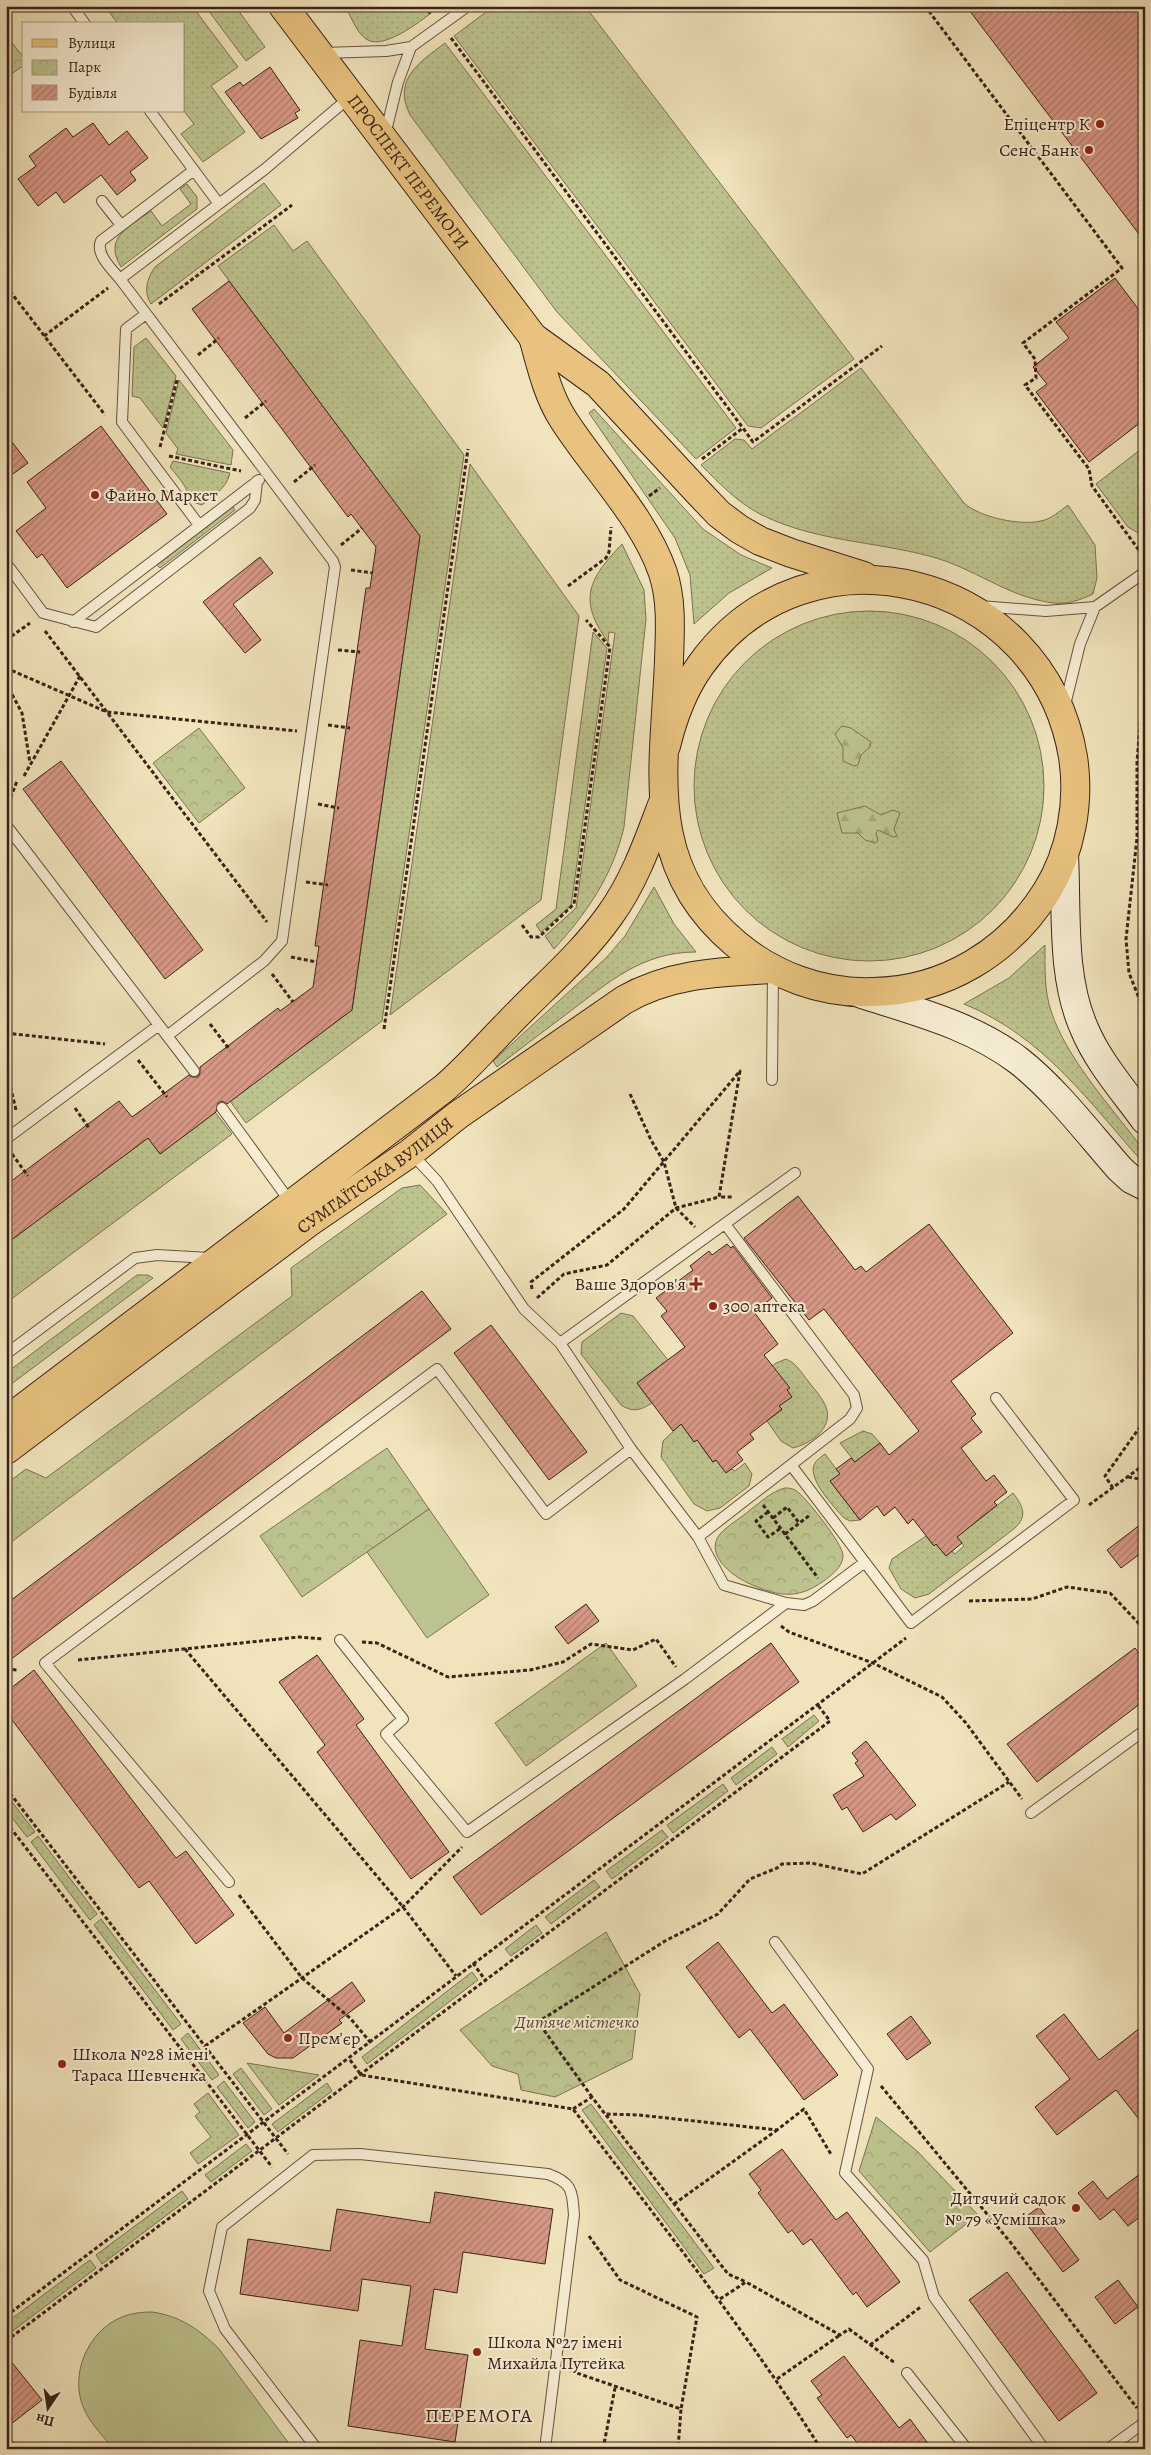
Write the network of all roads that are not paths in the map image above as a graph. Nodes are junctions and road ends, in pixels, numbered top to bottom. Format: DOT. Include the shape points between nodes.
graph roads {
  1 [pos="72,6"];
  2 [pos="283,6"];
  3 [pos="468,6"];
  4 [pos="84,22"];
  5 [pos="410,48"];
  6 [pos="318,53"];
  7 [pos="351,96"];
  8 [pos="151,112"];
  9 [pos="384,139"];
  10 [pos="194,170"];
  11 [pos="102,201"];
  12 [pos="219,204"];
  13 [pos="120,225"];
  14 [pos="120,279"];
  15 [pos="146,314"];
  16 [pos="533,337"];
  17 [pos="263,477"];
  18 [pos="199,526"];
  19 [pos="6,563"];
  20 [pos="1145,572"];
  21 [pos="880,580"];
  22 [pos="967,605"];
  23 [pos="1095,607"];
  24 [pos="74,622"];
  25 [pos="1063,715"];
  26 [pos="666,746"];
  27 [pos="662,805"];
  28 [pos="6,825"];
  29 [pos="1064,855"];
  30 [pos="773,969"];
  31 [pos="858,993"];
  32 [pos="159,1025"];
  33 [pos="167,1036"];
  34 [pos="194,1071"];
  35 [pos="772,1080"];
  36 [pos="222,1108"];
  37 [pos="1145,1120"];
  38 [pos="6,1139"];
  39 [pos="410,1152"];
  40 [pos="795,1173"];
  41 [pos="1145,1186"];
  42 [pos="291,1204"];
  43 [pos="725,1224"];
  44 [pos="218,1258"];
  45 [pos="560,1343"];
  46 [pos="6,1354"];
  47 [pos="996,1398"];
  48 [pos="6,1421"];
  49 [pos="631,1449"];
  50 [pos="6,1450"];
  51 [pos="791,1465"];
  52 [pos="698,1537"];
  53 [pos="865,1562"];
  54 [pos="786,1603"];
  55 [pos="340,1640"];
  56 [pos="1145,1730"];
  57 [pos="1031,1813"];
  58 [pos="229,1882"];
  59 [pos="775,1942"];
  60 [pos="907,2373"];
  61 [pos="1145,2422"];
  62 [pos="317,2449"];
  63 [pos="545,2449"];
  64 [pos="967,2449"];
  65 [pos="1044,2449"];
  66 [pos="1108,2449"];
  1 -- 4 [label="lane"];
  2 -- 6 [label="main road, ПРОСПЕКТ ПЕРЕМОГИ"];
  3 -- 5 [label="lane"];
  5 -- 6 [label="lane"];
  5 -- 9 [label="lane"];
  6 -- 7 [label="main road, ПРОСПЕКТ ПЕРЕМОГИ"];
  7 -- 9 [label="main road, ПРОСПЕКТ ПЕРЕМОГИ"];
  7 -- 12 [label="lane"];
  8 -- 10 [label="lane"];
  9 -- 16 [label="main road, ПРОСПЕКТ ПЕРЕМОГИ"];
  10 -- 12 [label="lane"];
  10 -- 13 [label="lane"];
  11 -- 13 [label="lane"];
  12 -- 14 [label="lane"];
  13 -- 14 [label="lane" via="99,246"];
  14 -- 15 [label="lane"];
  15 -- 17 [label="lane"];
  15 -- 18 [label="lane" via="126,329 122,422 154,457"];
  16 -- 21 [label="main road" via="598,384 680,474 719,514 739,529 792,553"];
  16 -- 26 [label="main road" via="555,404 658,558 669,595"];
  17 -- 18 [label="lane"];
  17 -- 24 [label="lane" via="250,508 101,625 90,627"];
  17 -- 33 [label="lane" via="335,564 282,941 264,961"];
  18 -- 24 [label="lane"];
  19 -- 24 [label="lane" via="40,616"];
  20 -- 23 [label="lane"];
  21 -- 22 [label="main road" via="938,592"];
  21 -- 26 [label="main road" via="850,581 793,594 742,623 701,665 685,690"];
  22 -- 23 [label="lane" via="1046,611"];
  22 -- 25 [label="main road" via="1005,632 1032,660 1049,684"];
  23 -- 25 [label="lane" via="1080,644"];
  25 -- 29 [label="main road" via="1075,768 1072,827"];
  26 -- 27 [label="main road"];
  27 -- 30 [label="main road" via="676,862 694,896 725,935"];
  27 -- 42 [label="main road, СУМГАЇТСЬКА ВУЛИЦЯ" via="625,890 612,913 582,950 460,1075"];
  28 -- 32 [label="lane"];
  29 -- 31 [label="main road" via="1036,907 996,950 962,970 916,988"];
  29 -- 37 [label="main road" via="1069,960 1076,1009 1091,1042"];
  30 -- 31 [label="main road" via="828,989"];
  30 -- 35 [label="lane"];
  30 -- 39 [label="main road, СУМГАЇТСЬКА ВУЛИЦЯ" via="692,976 644,988 458,1114"];
  31 -- 41 [label="main road" via="960,1027 999,1048 1033,1074 1120,1169"];
  32 -- 33 [label="lane"];
  32 -- 38 [label="lane"];
  33 -- 34 [label="lane"];
  36 -- 42 [label="lane"];
  39 -- 45 [label="lane" via="437,1181 524,1309"];
  39 -- 50 [label="main road, СУМГАЇТСЬКА ВУЛИЦЯ" via="308,1223"];
  40 -- 43 [label="lane"];
  42 -- 44 [label="main road, СУМГАЇТСЬКА ВУЛИЦЯ"];
  43 -- 45 [label="lane"];
  43 -- 51 [label="lane" via="857,1401 857,1408 850,1419"];
  44 -- 46 [label="lane" via="158,1255 135,1258"];
  44 -- 48 [label="main road, СУМГАЇТСЬКА ВУЛИЦЯ"];
  45 -- 49 [label="lane"];
  47 -- 53 [label="lane" via="1074,1500 912,1623"];
  49 -- 52 [label="lane"];
  49 -- 58 [label="lane" via="546,1514 436,1369 45,1663"];
  51 -- 52 [label="lane"];
  51 -- 53 [label="lane"];
  52 -- 54 [label="lane" via="724,1585"];
  53 -- 54 [label="lane" via="804,1606"];
  54 -- 55 [label="lane" via="685,1679 467,1832 386,1734 403,1719"];
  56 -- 57 [label="lane"];
  59 -- 65 [label="lane" via="868,2069 845,2173 922,2260 934,2297"];
  60 -- 64 [label="lane"];
  61 -- 66 [label="lane"];
  62 -- 63 [label="lane" via="225,2329 209,2291 222,2227 313,2155 360,2154 548,2174 562,2179 572,2191 574,2215"];
}
